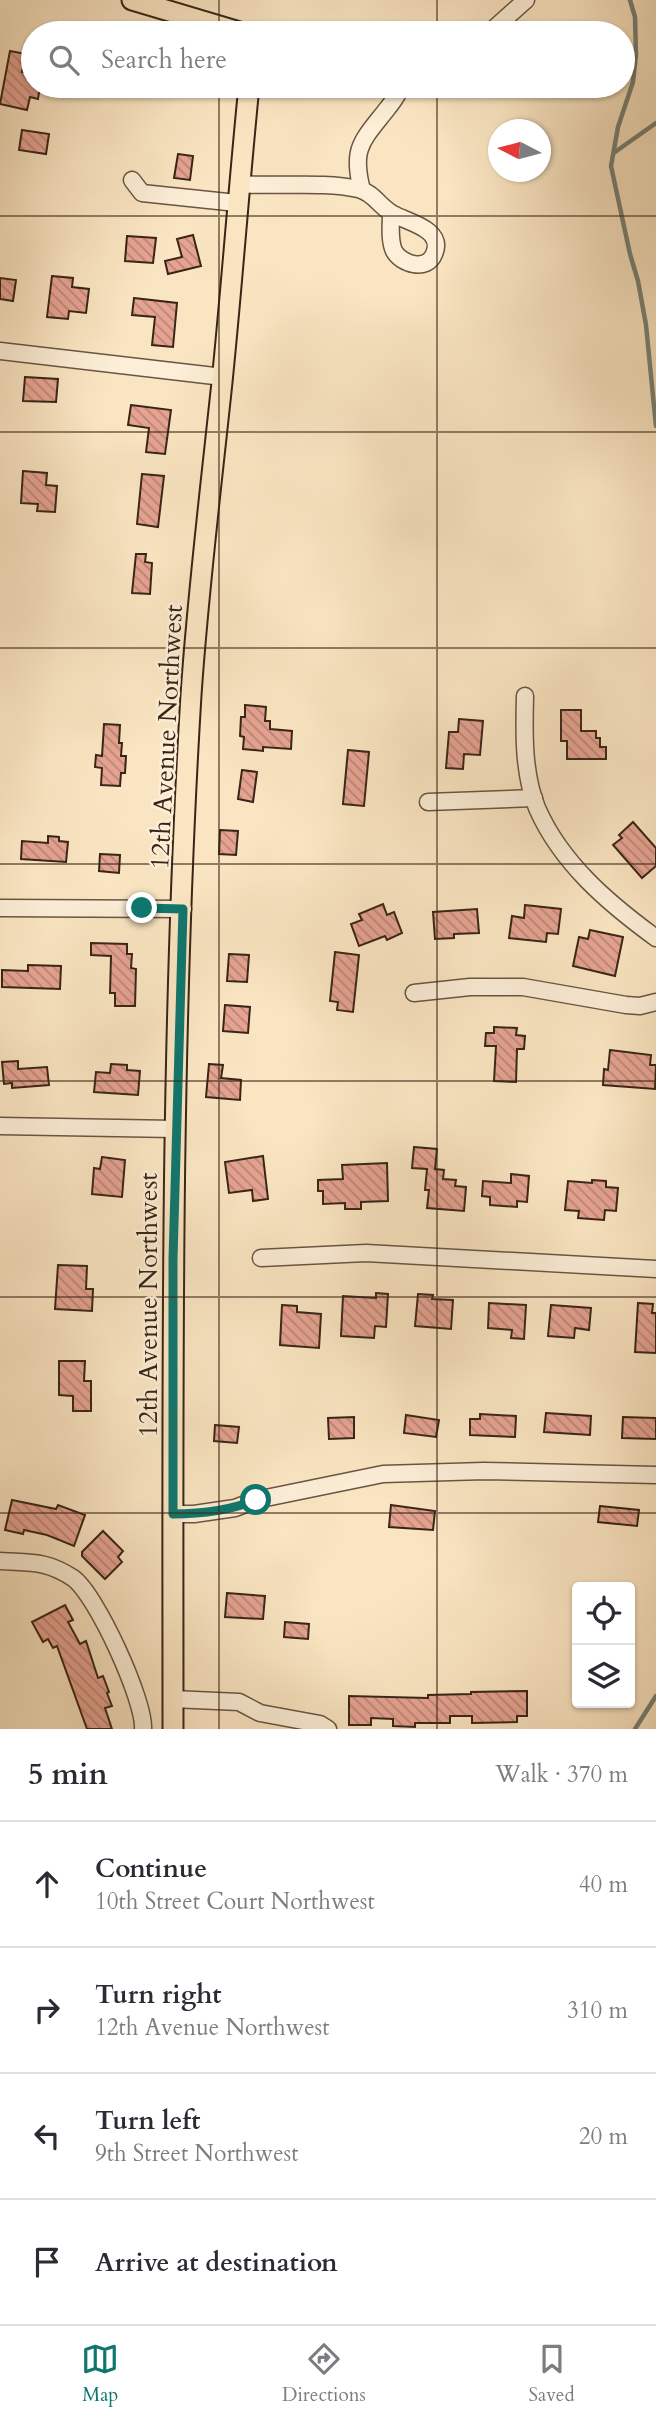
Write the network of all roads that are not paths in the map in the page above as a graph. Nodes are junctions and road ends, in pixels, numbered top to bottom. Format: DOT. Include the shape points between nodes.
graph roads {
  1 [pos="132,0"];
  2 [pos="526,0"];
  3 [pos="203,21"];
  4 [pos="502,21"];
  5 [pos="248,98"];
  6 [pos="396,98"];
  7 [pos="132,180"];
  8 [pos="362,190"];
  9 [pos="238,194"];
  10 [pos="391,213"];
  11 [pos="0,351"];
  12 [pos="222,377"];
  13 [pos="525,696"];
  14 [pos="534,798"];
  15 [pos="428,802"];
  16 [pos="0,908"];
  17 [pos="183,909"];
  18 [pos="656,937"];
  19 [pos="414,993"];
  20 [pos="656,1002"];
  21 [pos="0,1126"];
  22 [pos="175,1129"];
  23 [pos="261,1258"];
  24 [pos="656,1269"];
  25 [pos="656,1475"];
  26 [pos="173,1514"];
  27 [pos="0,1561"];
  28 [pos="173,1699"];
  29 [pos="143,1729"];
  30 [pos="173,1729"];
  31 [pos="328,1729"];
  1 -- 3 [label="main road"];
  2 -- 4 [label="street"];
  5 -- 9 [label="main road, 12th Avenue Northwest"];
  6 -- 8 [label="street" via="357,155"];
  7 -- 9 [label="street" via="142,192"];
  8 -- 9 [label="street" via="274,187"];
  8 -- 10 [label="street"];
  9 -- 12 [label="main road, 12th Avenue Northwest"];
  11 -- 12 [label="street"];
  12 -- 17 [label="main road, 12th Avenue Northwest" via="192,693"];
  13 -- 14 [label="street" via="526,752"];
  14 -- 15 [label="street"];
  14 -- 18 [label="street" via="569,860 597,891"];
  16 -- 17 [label="street"];
  17 -- 22 [label="main road, 12th Avenue Northwest"];
  19 -- 20 [label="street" via="523,987 626,1005"];
  21 -- 22 [label="street"];
  22 -- 26 [label="main road, 12th Avenue Northwest"];
  23 -- 24 [label="street" via="366,1253"];
  25 -- 26 [label="street" via="383,1474 235,1508"];
  26 -- 28 [label="main road, 12th Avenue Northwest"];
  27 -- 29 [label="street" via="46,1563 75,1580 93,1602 131,1677"];
  28 -- 30 [label="main road, 12th Avenue Northwest"];
  28 -- 31 [label="street" via="239,1702 260,1713"];
}
